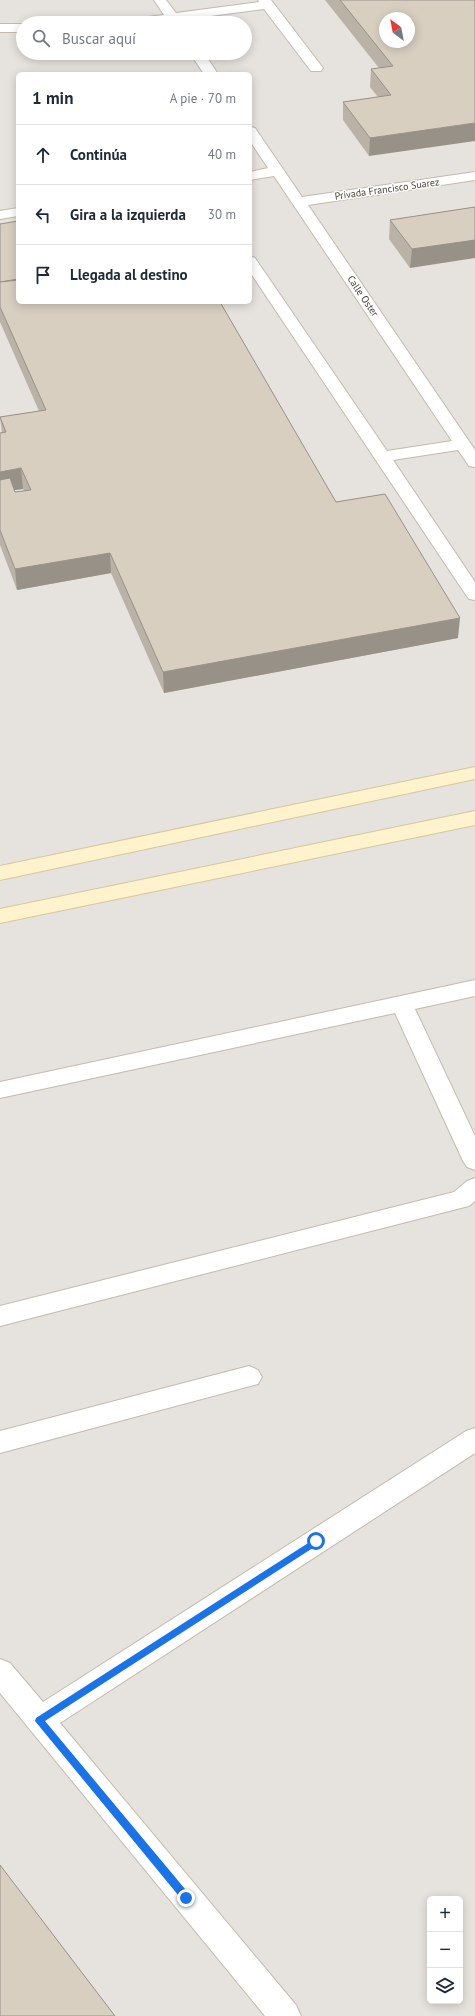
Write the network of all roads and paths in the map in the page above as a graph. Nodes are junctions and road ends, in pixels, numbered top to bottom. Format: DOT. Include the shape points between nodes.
graph roads {
  1 [pos="160,0"];
  2 [pos="266,3"];
  3 [pos="171,16"];
  4 [pos="196,16"];
  5 [pos="0,28"];
  6 [pos="16,28"];
  7 [pos="202,60"];
  8 [pos="316,68"];
  9 [pos="210,72"];
  10 [pos="252,134"];
  11 [pos="278,171"];
  12 [pos="252,176"];
  13 [pos="475,176"];
  14 [pos="299,202"];
  15 [pos="16,212"];
  16 [pos="0,215"];
  17 [pos="252,264"];
  18 [pos="463,444"];
  19 [pos="382,457"];
  20 [pos="475,462"];
  21 [pos="475,595"];
  22 [pos="475,773"];
  23 [pos="475,818"];
  24 [pos="0,873"];
  25 [pos="0,916"];
  26 [pos="475,988"];
  27 [pos="402,1005"];
  28 [pos="0,1090"];
  29 [pos="475,1161"];
  30 [pos="475,1187"];
  31 [pos="0,1316"];
  32 [pos="249,1377"];
  33 [pos="475,1438"];
  34 [pos="0,1442"];
  35 [pos="0,1672"];
  36 [pos="39,1721"];
  37 [pos="285,2016"];
  1 -- 3 [label="lane"];
  2 -- 4 [label="lane"];
  2 -- 8 [label="lane"];
  5 -- 6 [label="lane"];
  7 -- 9 [label="lane"];
  10 -- 11 [label="lane, Calle Oster"];
  11 -- 12 [label="lane"];
  11 -- 14 [label="lane, Calle Oster"];
  13 -- 14 [label="lane, Privada Francisco Suarez"];
  14 -- 18 [label="lane, Calle Oster"];
  15 -- 16 [label="lane"];
  17 -- 19 [label="lane"];
  18 -- 19 [label="lane"];
  18 -- 20 [label="lane, Calle Oster"];
  19 -- 21 [label="lane"];
  22 -- 24 [label="main road"];
  23 -- 25 [label="main road"];
  26 -- 27 [label="lane"];
  27 -- 28 [label="lane"];
  27 -- 29 [label="lane"];
  30 -- 31 [label="lane" via="461,1199"];
  32 -- 34 [label="lane"];
  33 -- 36 [label="lane"];
  35 -- 36 [label="lane"];
  36 -- 37 [label="lane"];
}
